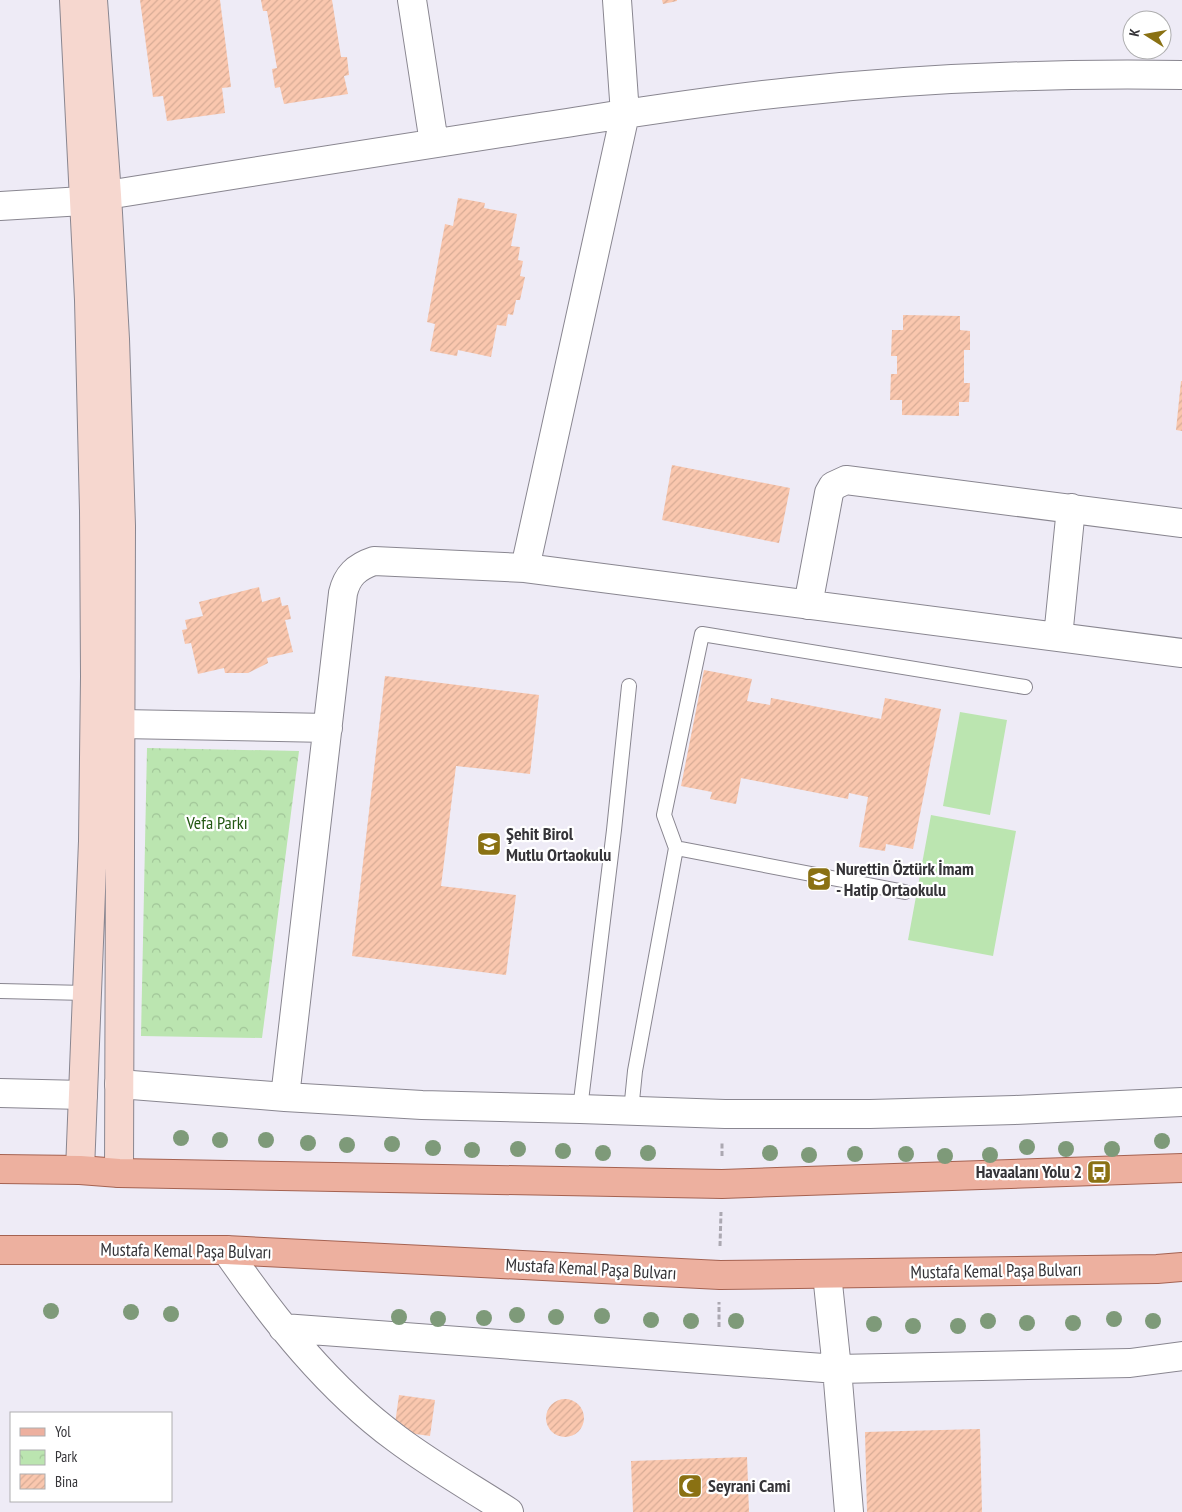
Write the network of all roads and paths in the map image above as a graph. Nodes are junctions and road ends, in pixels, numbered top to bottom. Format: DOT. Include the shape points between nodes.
graph roads {
  1 [pos="78,0"];
  2 [pos="412,0"];
  3 [pos="616,0"];
  4 [pos="1182,75"];
  5 [pos="625,114"];
  6 [pos="434,143"];
  7 [pos="95,198"];
  8 [pos="0,206"];
  9 [pos="1071,508"];
  10 [pos="1182,522"];
  11 [pos="525,568"];
  12 [pos="808,604"];
  13 [pos="1058,637"];
  14 [pos="1182,653"];
  15 [pos="629,686"];
  16 [pos="1025,686"];
  17 [pos="120,724"];
  18 [pos="328,728"];
  19 [pos="676,848"];
  20 [pos="905,892"];
  21 [pos="0,991"];
  22 [pos="86,993"];
  23 [pos="119,1084"];
  24 [pos="0,1093"];
  25 [pos="83,1095"];
  26 [pos="285,1097"];
  27 [pos="1182,1102"];
  28 [pos="580,1108"];
  29 [pos="631,1110"];
  30 [pos="722,1137"];
  31 [pos="1182,1168"];
  32 [pos="0,1169"];
  33 [pos="80,1170"];
  34 [pos="119,1172"];
  35 [pos="722,1184"];
  36 [pos="0,1250"];
  37 [pos="226,1250"];
  38 [pos="1182,1267"];
  39 [pos="826,1274"];
  40 [pos="720,1275"];
  41 [pos="719,1327"];
  42 [pos="283,1328"];
  43 [pos="1182,1356"];
  44 [pos="837,1369"];
  45 [pos="509,1512"];
  46 [pos="849,1512"];
  1 -- 7 [label="street"];
  2 -- 6 [label="street"];
  3 -- 5 [label="street"];
  4 -- 5 [label="street" via="1011,76 900,82 790,92"];
  5 -- 6 [label="street"];
  5 -- 11 [label="street"];
  6 -- 7 [label="street"];
  7 -- 8 [label="street"];
  7 -- 17 [label="street" via="115,339 121,526"];
  7 -- 22 [label="street" via="89,300 95,666 93,841"];
  9 -- 10 [label="street"];
  9 -- 12 [label="street" via="851,480 840,482 829,493"];
  9 -- 13 [label="street"];
  11 -- 12 [label="street"];
  11 -- 18 [label="street" via="374,561 353,572 343,593"];
  12 -- 13 [label="street"];
  13 -- 14 [label="street"];
  15 -- 28 [label="lane"];
  16 -- 19 [label="lane" via="702,634 664,814"];
  17 -- 18 [label="street"];
  17 -- 23 [label="street"];
  18 -- 26 [label="street"];
  19 -- 20 [label="lane"];
  19 -- 29 [label="lane" via="635,1071"];
  21 -- 22 [label="lane"];
  22 -- 25 [label="street"];
  23 -- 26 [label="street"];
  23 -- 34 [label="street"];
  24 -- 25 [label="street"];
  25 -- 33 [label="street"];
  26 -- 28 [label="street" via="422,1106"];
  27 -- 29 [label="street" via="870,1114"];
  28 -- 29 [label="street"];
  30 -- 35 [label="path"];
  31 -- 35 [label="main road"];
  32 -- 33 [label="main road"];
  33 -- 34 [label="main road"];
  34 -- 35 [label="main road"];
  35 -- 40 [label="path"];
  36 -- 37 [label="main road, Mustafa Kemal Paşa Bulvarı"];
  37 -- 40 [label="main road, Mustafa Kemal Paşa Bulvarı"];
  37 -- 42 [label="street"];
  38 -- 39 [label="main road, Mustafa Kemal Paşa Bulvarı"];
  39 -- 40 [label="main road, Mustafa Kemal Paşa Bulvarı"];
  39 -- 44 [label="street"];
  40 -- 41 [label="path"];
  42 -- 44 [label="street"];
  42 -- 45 [label="street" via="319,1368 397,1439"];
  43 -- 44 [label="street" via="1130,1363"];
  44 -- 46 [label="street"];
}
